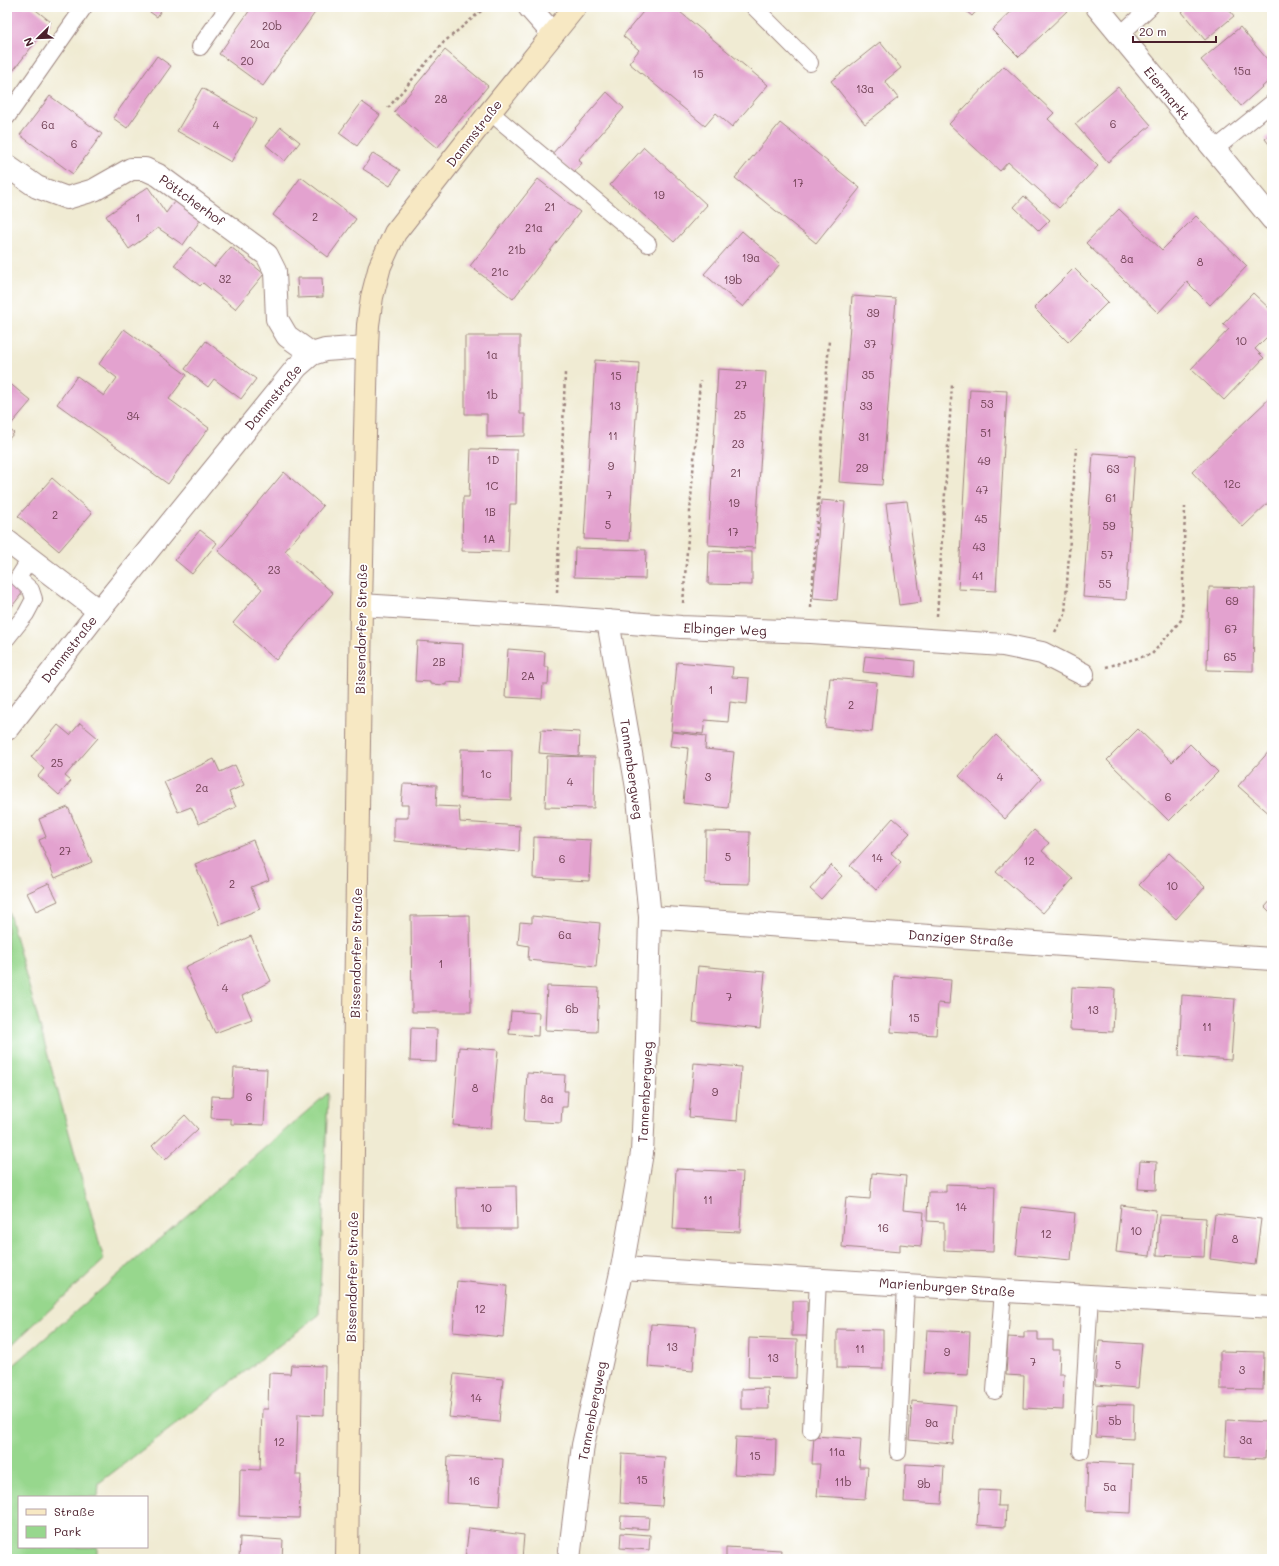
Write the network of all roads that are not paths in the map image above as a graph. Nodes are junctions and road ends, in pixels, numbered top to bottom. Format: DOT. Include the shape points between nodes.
graph roads {
  1 [pos="84,7"];
  2 [pos="228,7"];
  3 [pos="529,7"];
  4 [pos="575,7"];
  5 [pos="754,7"];
  6 [pos="1096,7"];
  7 [pos="1150,7"];
  8 [pos="553,34"];
  9 [pos="1120,35"];
  10 [pos="200,47"];
  11 [pos="810,63"];
  12 [pos="1272,103"];
  13 [pos="490,112"];
  14 [pos="7,117"];
  15 [pos="1214,150"];
  16 [pos="7,166"];
  17 [pos="1272,219"];
  18 [pos="648,244"];
  19 [pos="367,347"];
  20 [pos="312,354"];
  21 [pos="7,541"];
  22 [pos="30,559"];
  23 [pos="361,605"];
  24 [pos="99,611"];
  25 [pos="608,621"];
  26 [pos="7,638"];
  27 [pos="1083,674"];
  28 [pos="7,729"];
  29 [pos="650,917"];
  30 [pos="1272,959"];
  31 [pos="622,1268"];
  32 [pos="818,1279"];
  33 [pos="906,1285"];
  34 [pos="1003,1291"];
  35 [pos="1090,1296"];
  36 [pos="1272,1307"];
  37 [pos="995,1391"];
  38 [pos="811,1430"];
  39 [pos="1081,1451"];
  40 [pos="898,1452"];
  41 [pos="347,1559"];
  42 [pos="569,1559"];
  1 -- 14 [label="lane"];
  2 -- 10 [label="lane"];
  3 -- 8 [label="street"];
  4 -- 8 [label="main road, Dammstraße"];
  5 -- 11 [label="lane"];
  6 -- 9 [label="street, Eiermarkt"];
  7 -- 9 [label="lane"];
  8 -- 13 [label="main road, Dammstraße"];
  9 -- 15 [label="street, Eiermarkt"];
  12 -- 15 [label="lane"];
  13 -- 18 [label="lane"];
  13 -- 19 [label="main road, Dammstraße" via="395,233 380,266 372,297"];
  15 -- 17 [label="street, Eiermarkt"];
  16 -- 20 [label="street, Pöttcherhof" via="37,187 67,198 94,190 131,169 145,169 158,175 267,255 275,271 277,319 287,336"];
  19 -- 20 [label="street, Dammstraße" via="325,350"];
  19 -- 23 [label="main road, Bissendorfer Straße"];
  20 -- 24 [label="street, Dammstraße" via="297,367"];
  21 -- 22 [label="street"];
  22 -- 24 [label="street"];
  22 -- 26 [label="lane" via="18,578 31,590 34,599"];
  23 -- 25 [label="street, Elbinger Weg"];
  23 -- 41 [label="main road, Bissendorfer Straße"];
  24 -- 28 [label="street, Dammstraße"];
  25 -- 27 [label="street, Elbinger Weg" via="1002,645 1042,653"];
  25 -- 29 [label="street, Tannenbergweg" via="637,788"];
  29 -- 30 [label="street, Danziger Straße"];
  29 -- 31 [label="street, Tannenbergweg" via="642,1153"];
  31 -- 32 [label="street, Marienburger Straße"];
  31 -- 42 [label="street, Tannenbergweg" via="583,1445"];
  32 -- 33 [label="street, Marienburger Straße"];
  32 -- 38 [label="lane"];
  33 -- 34 [label="street, Marienburger Straße"];
  33 -- 40 [label="lane"];
  34 -- 35 [label="street, Marienburger Straße"];
  34 -- 37 [label="lane"];
  35 -- 36 [label="street, Marienburger Straße"];
  35 -- 39 [label="lane"];
}
